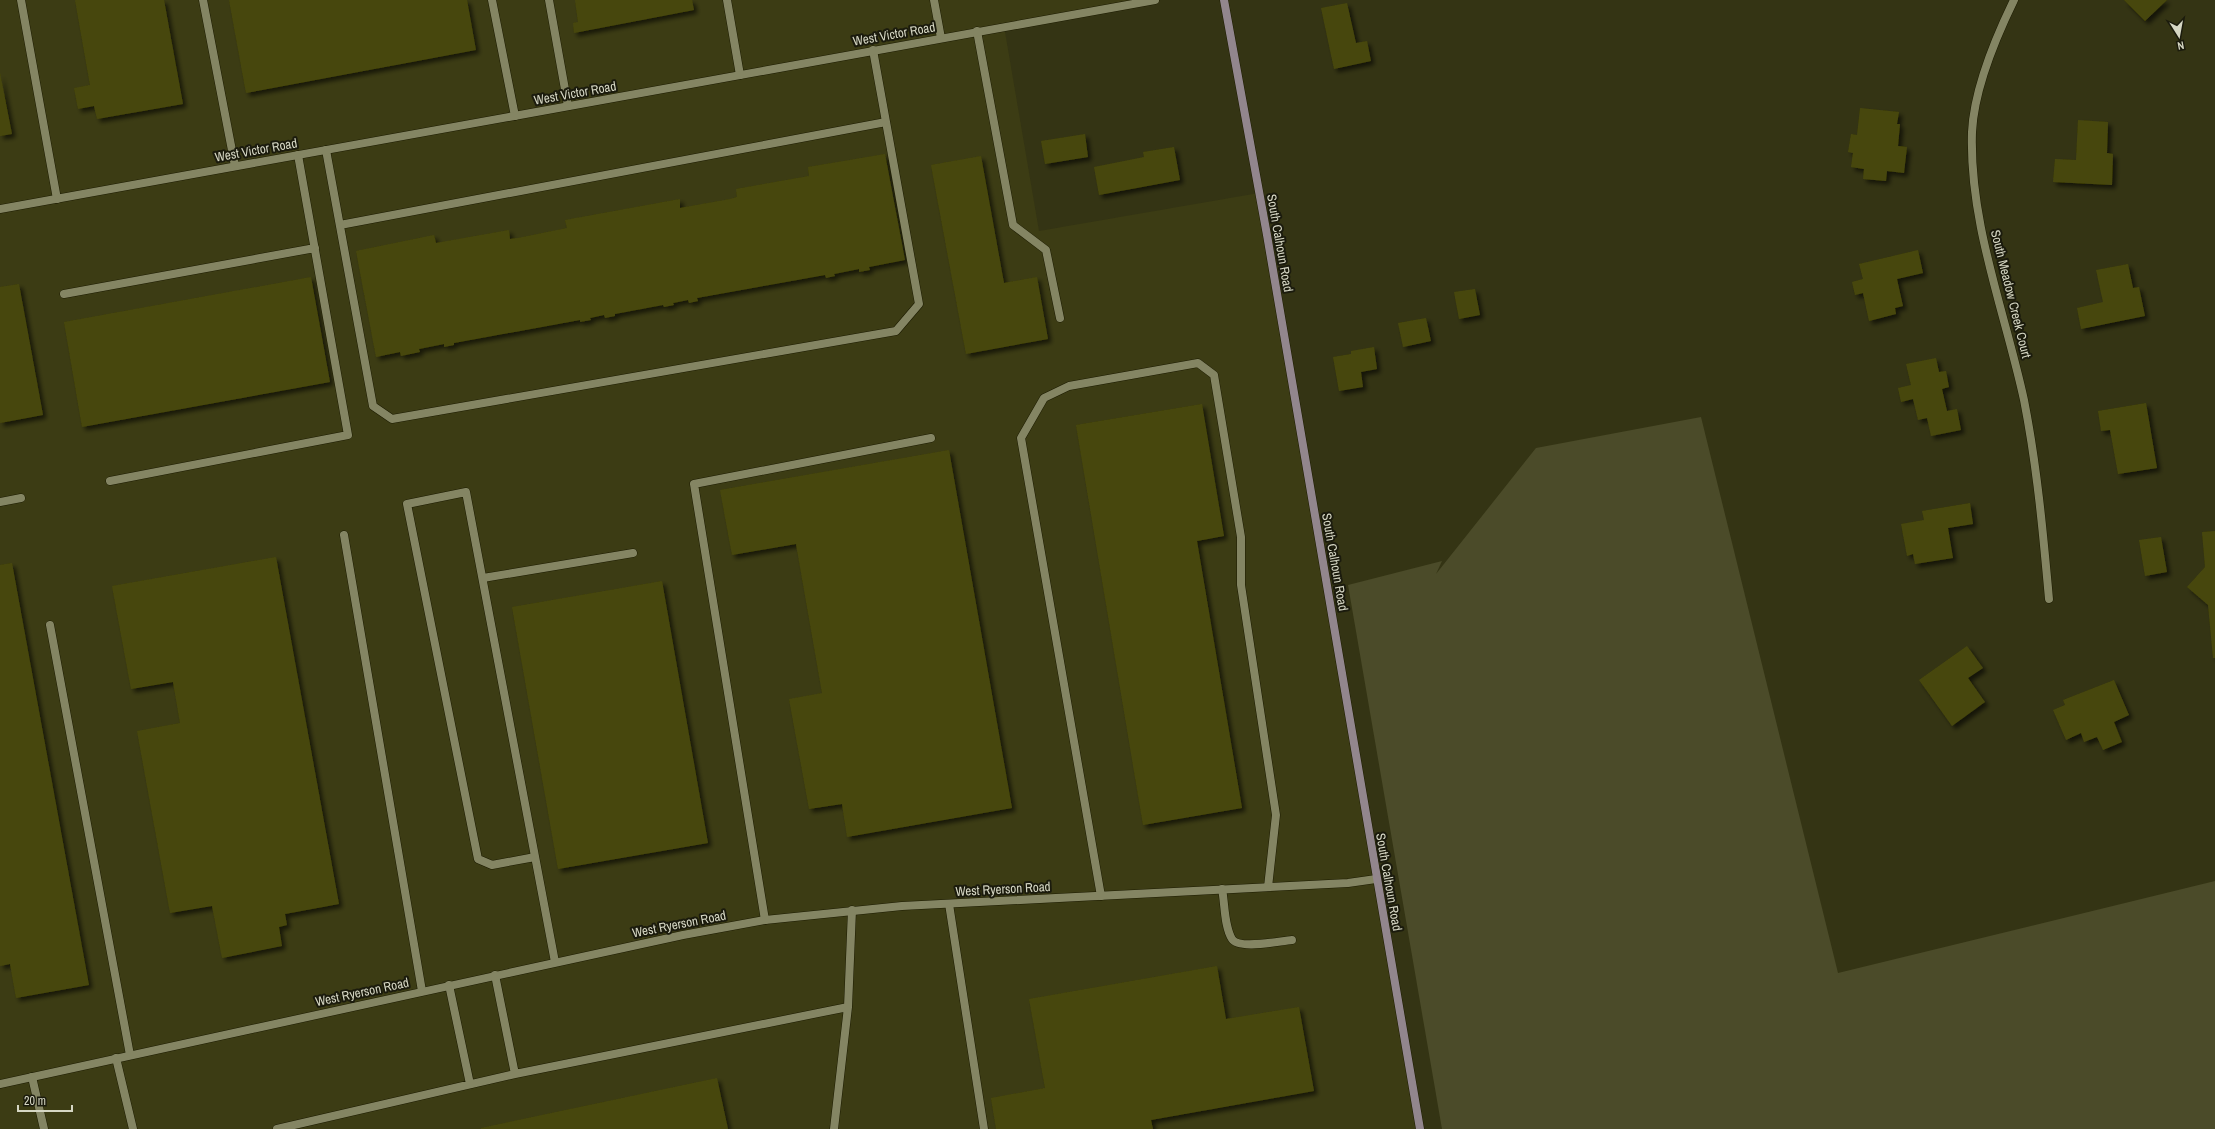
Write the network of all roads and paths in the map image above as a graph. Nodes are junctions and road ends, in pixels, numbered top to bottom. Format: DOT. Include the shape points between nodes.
graph roads {
  1 [pos="21,0"];
  2 [pos="204,0"];
  3 [pos="492,0"];
  4 [pos="549,0"];
  5 [pos="727,0"];
  6 [pos="934,0"];
  7 [pos="1155,0"];
  8 [pos="1224,0"];
  9 [pos="2014,0"];
  10 [pos="977,31"];
  11 [pos="941,38"];
  12 [pos="873,50"];
  13 [pos="740,75"];
  14 [pos="568,106"];
  15 [pos="515,116"];
  16 [pos="886,122"];
  17 [pos="326,150"];
  18 [pos="298,155"];
  19 [pos="235,166"];
  20 [pos="57,199"];
  21 [pos="0,209"];
  22 [pos="340,225"];
  23 [pos="315,248"];
  24 [pos="64,294"];
  25 [pos="1060,318"];
  26 [pos="932,438"];
  27 [pos="110,481"];
  28 [pos="21,498"];
  29 [pos="0,502"];
  30 [pos="344,535"];
  31 [pos="633,553"];
  32 [pos="482,578"];
  33 [pos="2049,599"];
  34 [pos="50,626"];
  35 [pos="535,857"];
  36 [pos="1376,879"];
  37 [pos="1268,887"];
  38 [pos="1222,889"];
  39 [pos="1101,896"];
  40 [pos="949,904"];
  41 [pos="852,910"];
  42 [pos="765,920"];
  43 [pos="1292,940"];
  44 [pos="555,962"];
  45 [pos="495,975"];
  46 [pos="448,985"];
  47 [pos="422,991"];
  48 [pos="848,1007"];
  49 [pos="130,1055"];
  50 [pos="116,1058"];
  51 [pos="515,1074"];
  52 [pos="32,1077"];
  53 [pos="0,1084"];
  54 [pos="470,1084"];
  55 [pos="44,1129"];
  56 [pos="133,1129"];
  57 [pos="277,1129"];
  58 [pos="834,1129"];
  59 [pos="984,1129"];
  60 [pos="1420,1129"];
  1 -- 20 [label="street"];
  2 -- 19 [label="street"];
  3 -- 15 [label="street"];
  4 -- 14 [label="street"];
  5 -- 13 [label="street"];
  6 -- 11 [label="street"];
  7 -- 10 [label="street, West Victor Road"];
  8 -- 36 [label="street, South Calhoun Road" via="1267,235"];
  9 -- 33 [label="street, South Meadow Creek Court" via="1996,40 1981,85 1972,130 1973,182 2036,463"];
  10 -- 11 [label="street, West Victor Road"];
  10 -- 25 [label="street" via="1014,225 1046,250"];
  11 -- 12 [label="street, West Victor Road"];
  12 -- 13 [label="street, West Victor Road"];
  12 -- 16 [label="street"];
  13 -- 14 [label="street, West Victor Road"];
  14 -- 15 [label="street, West Victor Road"];
  15 -- 17 [label="street, West Victor Road"];
  16 -- 22 [label="street"];
  16 -- 22 [label="street" via="919,304 896,331 392,419 373,406"];
  17 -- 18 [label="street, West Victor Road"];
  17 -- 22 [label="street"];
  18 -- 19 [label="street, West Victor Road"];
  18 -- 23 [label="street"];
  19 -- 20 [label="street, West Victor Road"];
  20 -- 21 [label="street, West Victor Road"];
  23 -- 24 [label="street"];
  23 -- 27 [label="street" via="348,435"];
  26 -- 42 [label="street" via="694,484"];
  28 -- 29 [label="street"];
  30 -- 47 [label="street"];
  31 -- 32 [label="street"];
  32 -- 35 [label="street"];
  32 -- 35 [label="street" via="466,492 407,504 478,859 492,865"];
  34 -- 49 [label="street"];
  35 -- 44 [label="street"];
  36 -- 37 [label="street, West Ryerson Road"];
  36 -- 60 [label="street, South Calhoun Road"];
  37 -- 38 [label="street, West Ryerson Road"];
  37 -- 39 [label="street" via="1276,815 1241,585 1241,537 1214,375 1198,363 1069,386 1044,398 1021,438"];
  38 -- 39 [label="street, West Ryerson Road"];
  38 -- 43 [label="street" via="1232,939 1241,945"];
  39 -- 40 [label="street, West Ryerson Road"];
  40 -- 41 [label="street, West Ryerson Road"];
  40 -- 59 [label="street"];
  41 -- 42 [label="street, West Ryerson Road"];
  41 -- 48 [label="street"];
  42 -- 44 [label="street, West Ryerson Road"];
  44 -- 45 [label="street, West Ryerson Road"];
  45 -- 46 [label="street, West Ryerson Road"];
  45 -- 51 [label="street"];
  46 -- 47 [label="street, West Ryerson Road"];
  46 -- 54 [label="street"];
  47 -- 49 [label="street, West Ryerson Road"];
  48 -- 51 [label="street"];
  48 -- 58 [label="street"];
  49 -- 50 [label="street, West Ryerson Road"];
  50 -- 52 [label="street, West Ryerson Road"];
  50 -- 56 [label="street"];
  51 -- 54 [label="street"];
  52 -- 53 [label="street, West Ryerson Road"];
  52 -- 55 [label="street"];
  54 -- 57 [label="street"];
}
